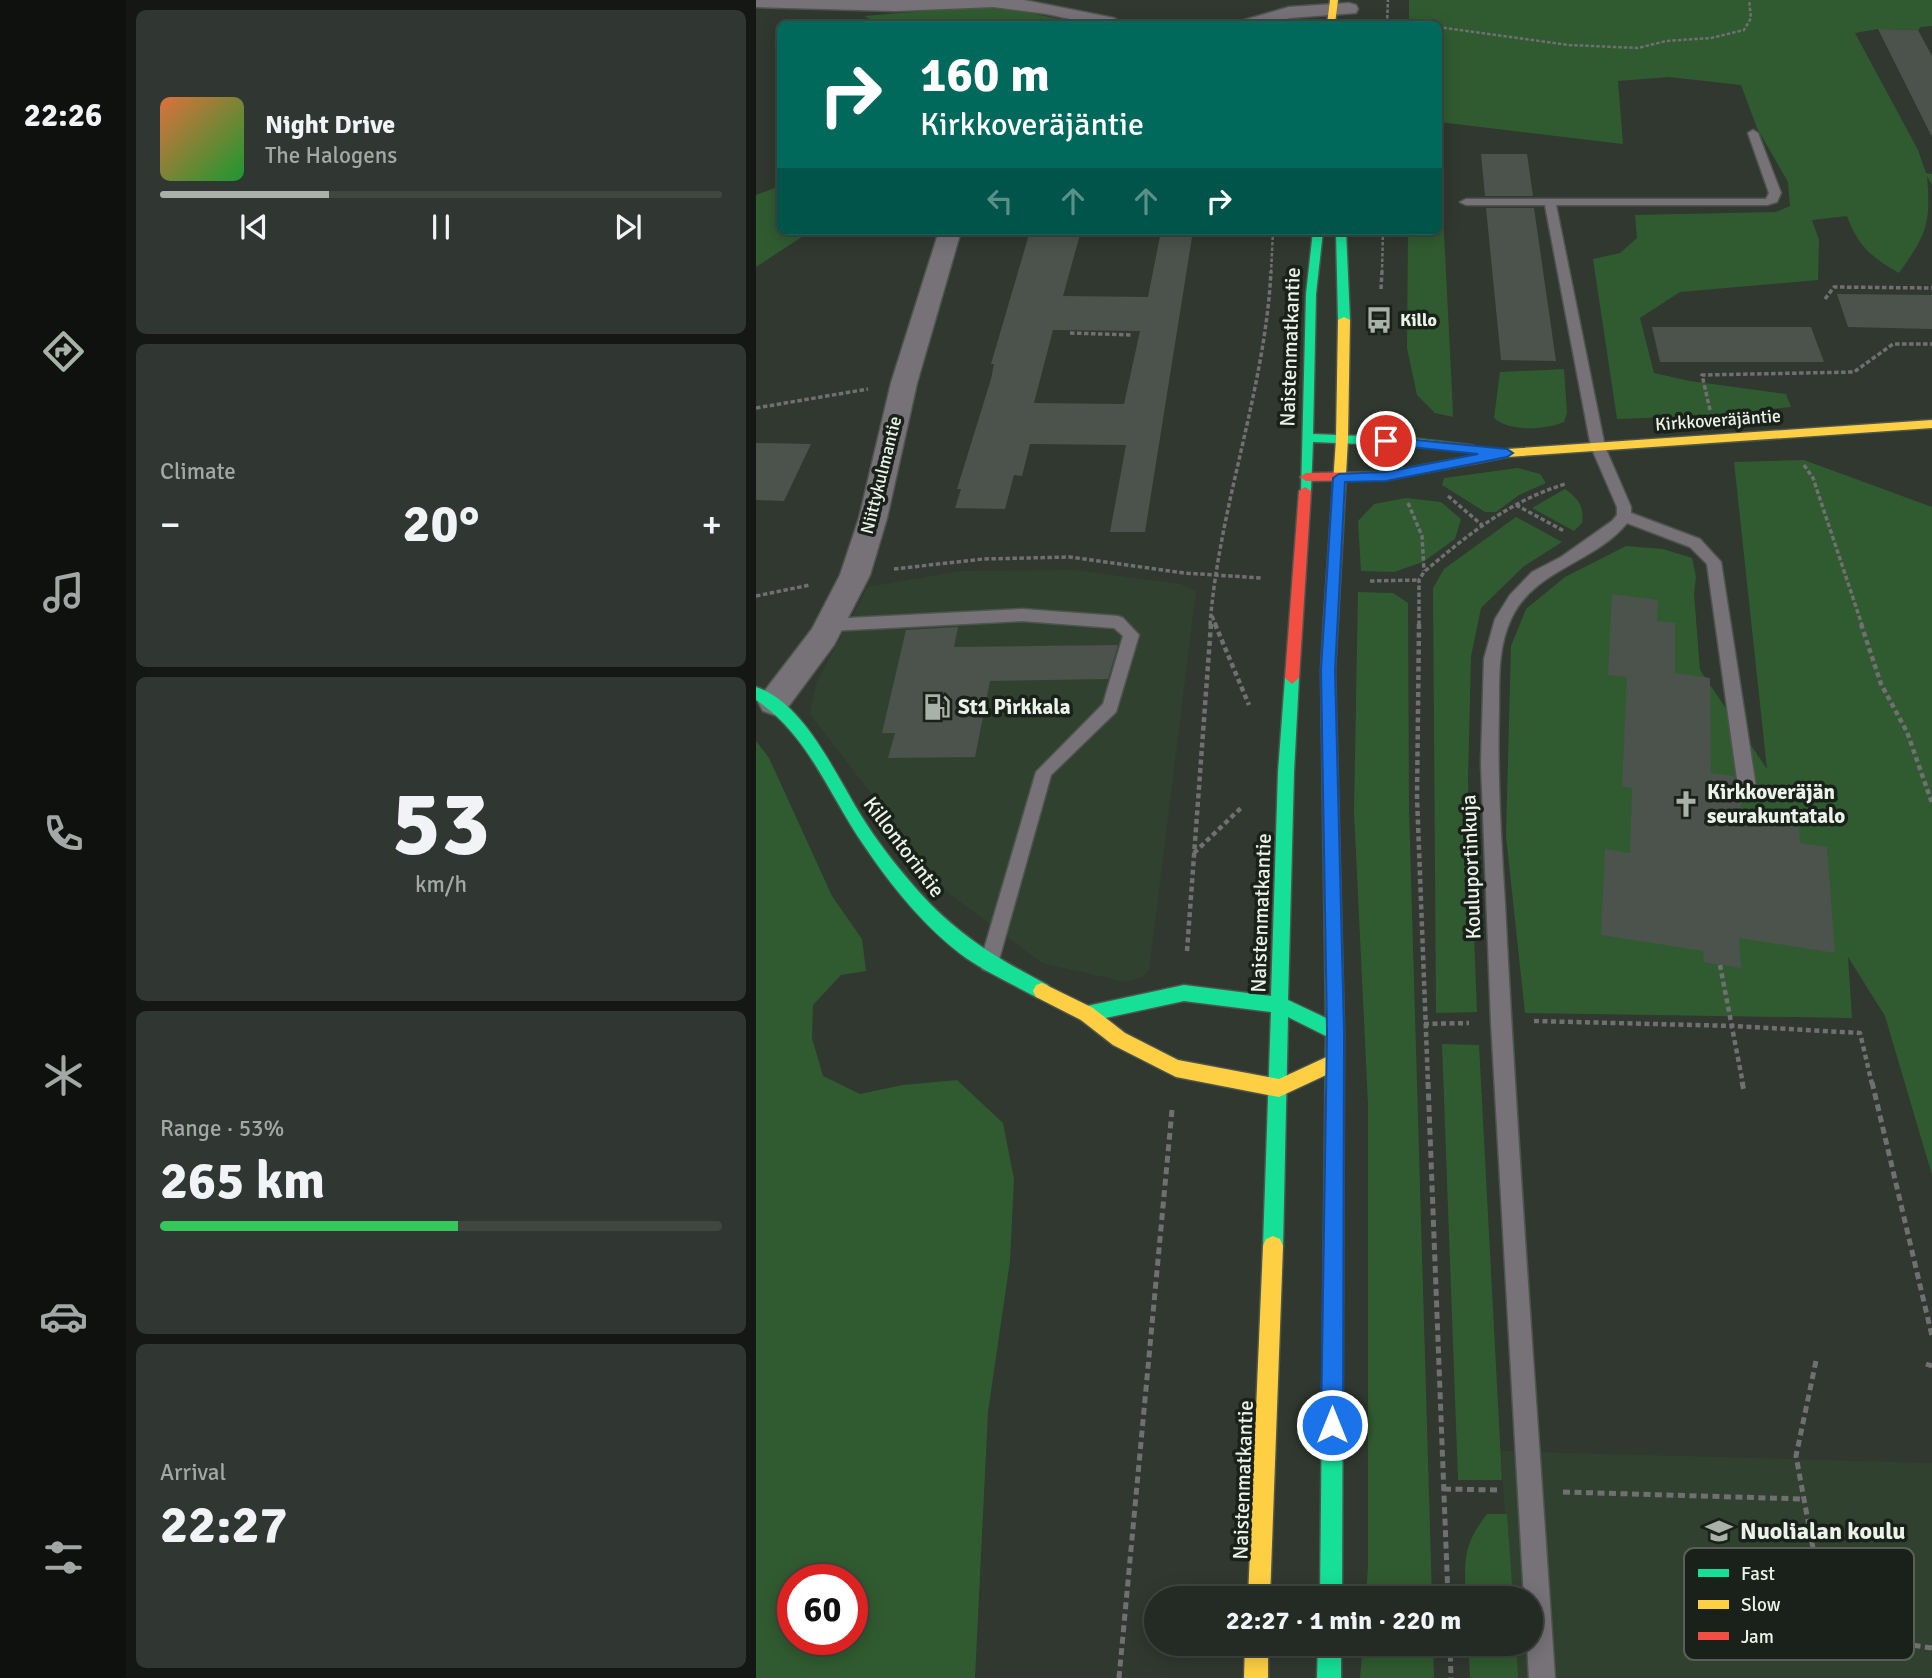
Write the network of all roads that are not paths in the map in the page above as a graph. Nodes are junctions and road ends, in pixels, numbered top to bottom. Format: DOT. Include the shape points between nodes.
graph roads {
  1 [pos="756,2"];
  2 [pos="1340,11"];
  3 [pos="1101,21"];
  4 [pos="1261,21"];
  5 [pos="1753,133"];
  6 [pos="1550,201"];
  7 [pos="1466,202"];
  8 [pos="949,235"];
  9 [pos="1318,235"];
  10 [pos="1341,235"];
  11 [pos="1932,424"];
  12 [pos="1307,439"];
  13 [pos="1342,439"];
  14 [pos="1598,447"];
  15 [pos="1507,453"];
  16 [pos="1306,477"];
  17 [pos="1339,478"];
  18 [pos="1624,516"];
  19 [pos="829,625"];
  20 [pos="765,697"];
  21 [pos="1748,793"];
  22 [pos="989,963"];
  23 [pos="1280,1004"];
  24 [pos="1087,1014"];
  25 [pos="1335,1031"];
  26 [pos="1333,1063"];
  27 [pos="1279,1088"];
  28 [pos="1259,1586"];
  29 [pos="1331,1586"];
  30 [pos="1257,1656"];
  31 [pos="1330,1656"];
  32 [pos="1256,1678"];
  33 [pos="1329,1678"];
  34 [pos="1542,1678"];
  1 -- 3 [label="street" via="882,6 993,2"];
  2 -- 4 [label="street" via="1289,13"];
  5 -- 6 [label="lane" via="1775,193 1773,200"];
  6 -- 7 [label="lane"];
  6 -- 14 [label="lane"];
  8 -- 19 [label="street, Niittykulmantie" via="904,383 873,517 855,575"];
  9 -- 12 [label="main road, Naistenmatkantie"];
  10 -- 13 [label="main road"];
  11 -- 14 [label="main road, Kirkkoveräjäntie"];
  12 -- 13 [label="main road, Kirkkoveräjäntie"];
  12 -- 16 [label="main road, Naistenmatkantie"];
  13 -- 15 [label="main road, Kirkkoveräjäntie"];
  13 -- 17 [label="main road"];
  14 -- 15 [label="main road, Kirkkoveräjäntie"];
  14 -- 18 [label="lane"];
  15 -- 17 [label="main road, Kirkkoveräjäntie" via="1386,476"];
  16 -- 17 [label="main road, Kirkkoveräjäntie"];
  16 -- 23 [label="main road, Naistenmatkantie" via="1286,772"];
  17 -- 25 [label="main road" via="1328,670"];
  18 -- 21 [label="lane" via="1695,543 1714,562"];
  18 -- 34 [label="lane, Kouluportinkuja" via="1537,576 1515,599 1503,619 1492,659 1489,762 1501,1022"];
  19 -- 20 [label="street, Niittykulmantie"];
  19 -- 22 [label="lane" via="1022,615 1118,622 1131,635 1110,707 1044,772"];
  20 -- 22 [label="main road, Killontorintie" via="802,735 897,878 940,925"];
  22 -- 24 [label="main road, Killontorintie"];
  23 -- 24 [label="main road" via="1184,993"];
  23 -- 25 [label="main road"];
  23 -- 27 [label="main road, Naistenmatkantie"];
  24 -- 27 [label="main road, Killontorintie" via="1119,1039 1175,1068"];
  25 -- 26 [label="main road"];
  26 -- 27 [label="main road"];
  26 -- 29 [label="main road"];
  27 -- 28 [label="main road, Naistenmatkantie"];
  30 -- 32 [label="main road"];
  31 -- 33 [label="main road"];
}
